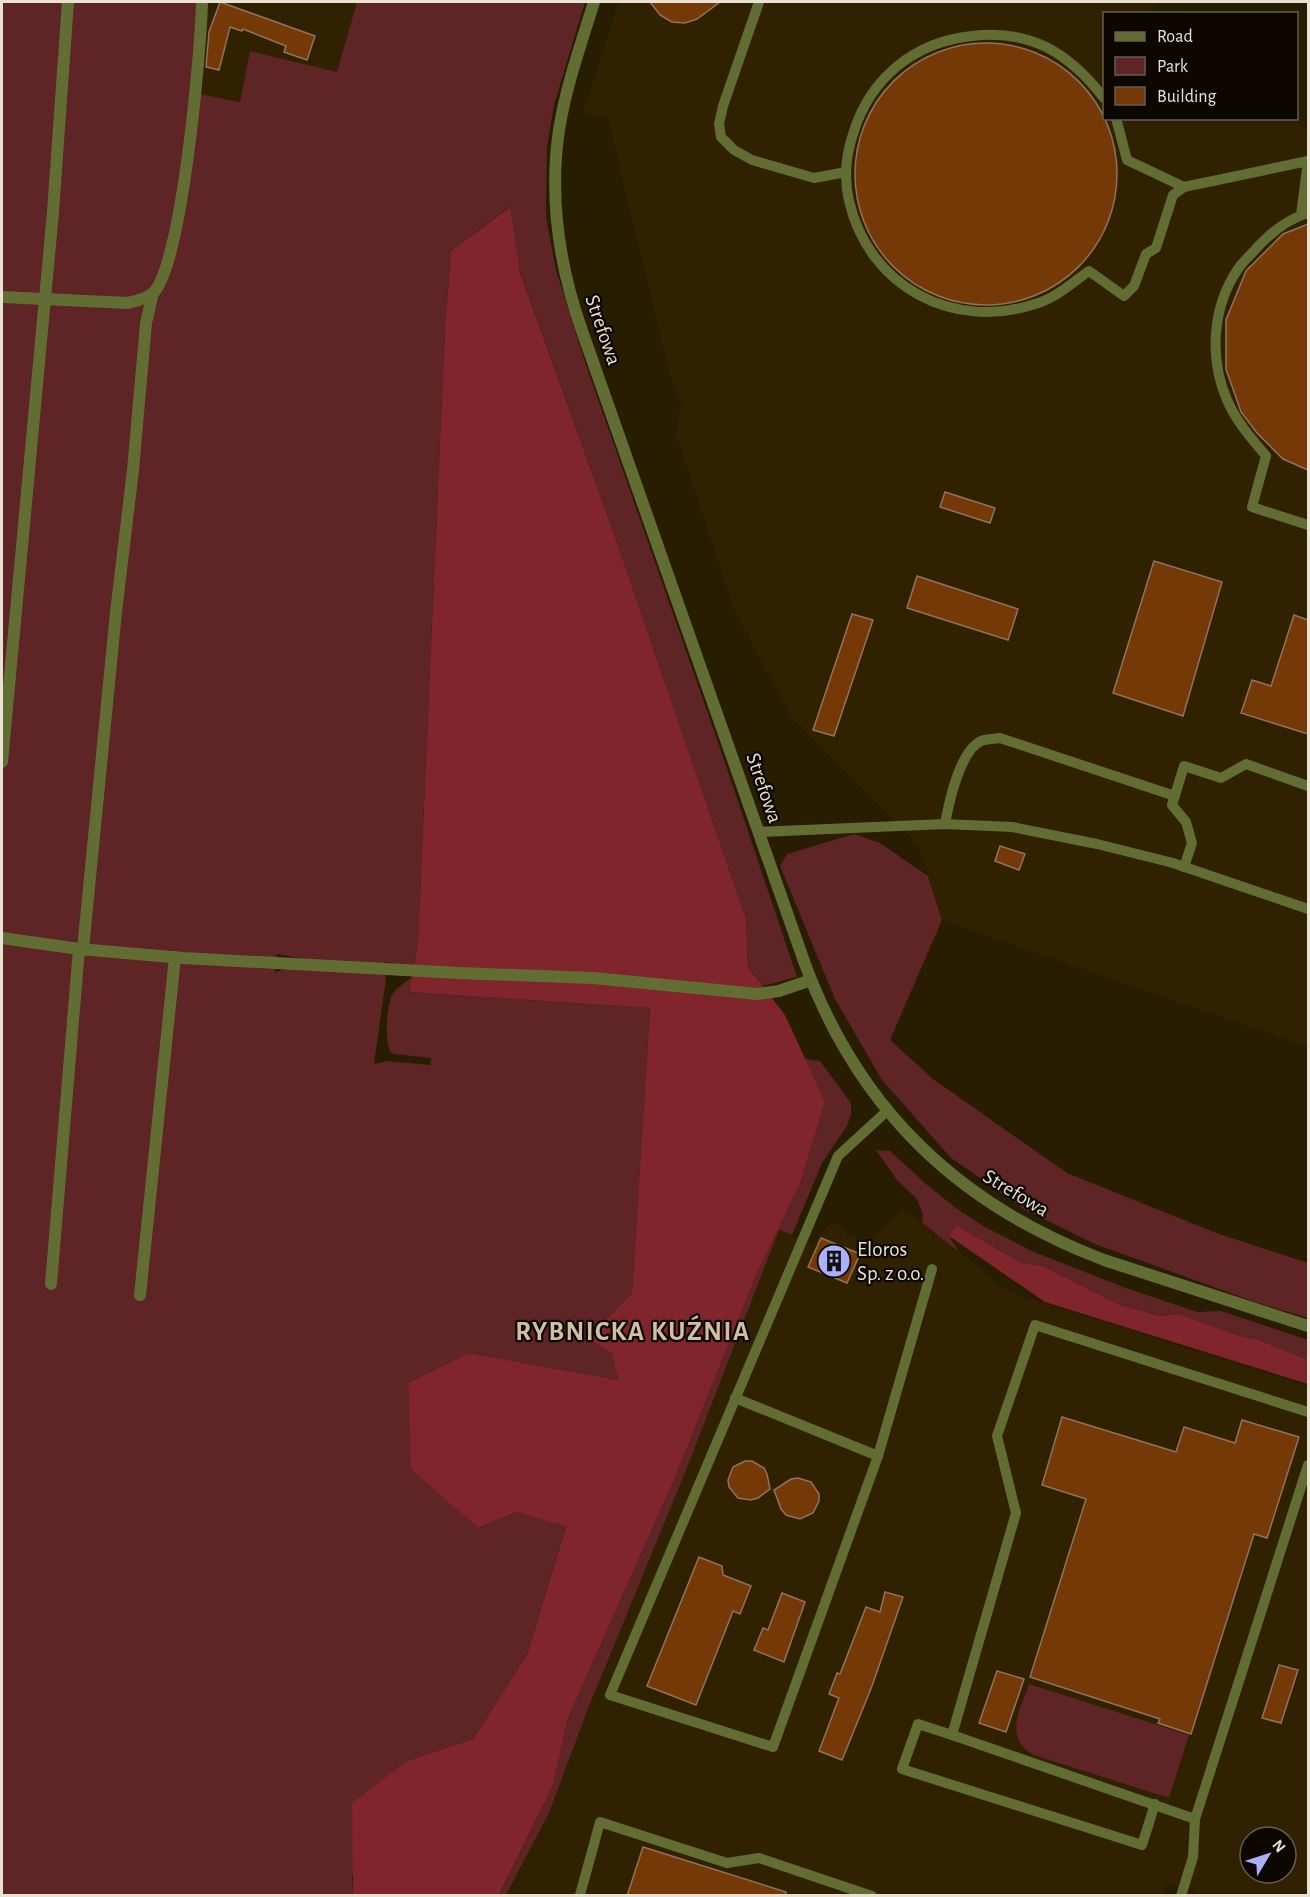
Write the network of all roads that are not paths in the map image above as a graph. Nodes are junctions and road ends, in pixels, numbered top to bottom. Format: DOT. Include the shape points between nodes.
graph roads {
  1 [pos="68,2"];
  2 [pos="202,2"];
  3 [pos="594,2"];
  4 [pos="759,2"];
  5 [pos="1103,97"];
  6 [pos="1117,120"];
  7 [pos="1308,161"];
  8 [pos="846,172"];
  9 [pos="1184,187"];
  10 [pos="1305,214"];
  11 [pos="153,293"];
  12 [pos="2,297"];
  13 [pos="44,300"];
  14 [pos="1308,525"];
  15 [pos="2,762"];
  16 [pos="1308,786"];
  17 [pos="1175,796"];
  18 [pos="945,824"];
  19 [pos="759,832"];
  20 [pos="1184,867"];
  21 [pos="1308,909"];
  22 [pos="2,938"];
  23 [pos="81,949"];
  24 [pos="175,957"];
  25 [pos="811,980"];
  26 [pos="887,1111"];
  27 [pos="932,1269"];
  28 [pos="51,1284"];
  29 [pos="140,1295"];
  30 [pos="1308,1326"];
  31 [pos="735,1398"];
  32 [pos="1308,1412"];
  33 [pos="878,1456"];
  34 [pos="1308,1465"];
  35 [pos="952,1735"];
  36 [pos="1155,1804"];
  37 [pos="1196,1819"];
  38 [pos="579,1895"];
  39 [pos="872,1896"];
  40 [pos="1180,1896"];
  1 -- 13 [label="street"];
  2 -- 11 [label="street" via="194,108 175,236"];
  3 -- 19 [label="street, Strefowa" via="569,84 558,144 556,206 564,269 578,321"];
  4 -- 8 [label="lane" via="723,106 721,137 752,160 814,178"];
  5 -- 8 [label="lane" via="1066,58 1017,37 989,34 934,44 887,74 869,96 849,145"];
  6 -- 9 [label="lane" via="1127,160"];
  7 -- 9 [label="lane"];
  7 -- 10 [label="lane"];
  8 -- 9 [label="lane" via="848,199 856,225 886,270 929,301 955,310 982,313 1037,304 1089,271 1124,296 1134,286 1146,255 1156,248 1173,195"];
  10 -- 14 [label="lane" via="1280,227 1238,269 1220,310 1215,346 1218,374 1227,401 1266,456 1252,507"];
  11 -- 13 [label="street" via="128,303"];
  11 -- 23 [label="street" via="146,323"];
  12 -- 13 [label="street"];
  13 -- 15 [label="street"];
  16 -- 17 [label="lane" via="1246,765 1221,778 1184,766"];
  17 -- 18 [label="lane" via="1000,738 981,741 967,752"];
  17 -- 20 [label="lane" via="1172,806 1186,822 1192,843"];
  18 -- 19 [label="lane"];
  18 -- 20 [label="lane" via="1012,827"];
  19 -- 25 [label="street, Strefowa"];
  20 -- 21 [label="lane"];
  22 -- 23 [label="street"];
  23 -- 24 [label="street"];
  23 -- 28 [label="street"];
  24 -- 25 [label="street" via="593,978 758,994"];
  24 -- 29 [label="street"];
  25 -- 26 [label="street, Strefowa" via="841,1045"];
  26 -- 30 [label="street, Strefowa" via="948,1172 1028,1226 1133,1270"];
  26 -- 31 [label="lane" via="838,1156"];
  27 -- 33 [label="lane"];
  31 -- 33 [label="lane"];
  31 -- 33 [label="lane" via="610,1695 773,1747"];
  32 -- 35 [label="lane" via="1035,1325 997,1436 1016,1513"];
  34 -- 37 [label="lane"];
  35 -- 36 [label="lane"];
  35 -- 36 [label="lane" via="918,1724 902,1768 1142,1845"];
  36 -- 37 [label="lane"];
  37 -- 40 [label="lane" via="1193,1857"];
  38 -- 39 [label="lane" via="600,1822 727,1863 759,1858"];
}
